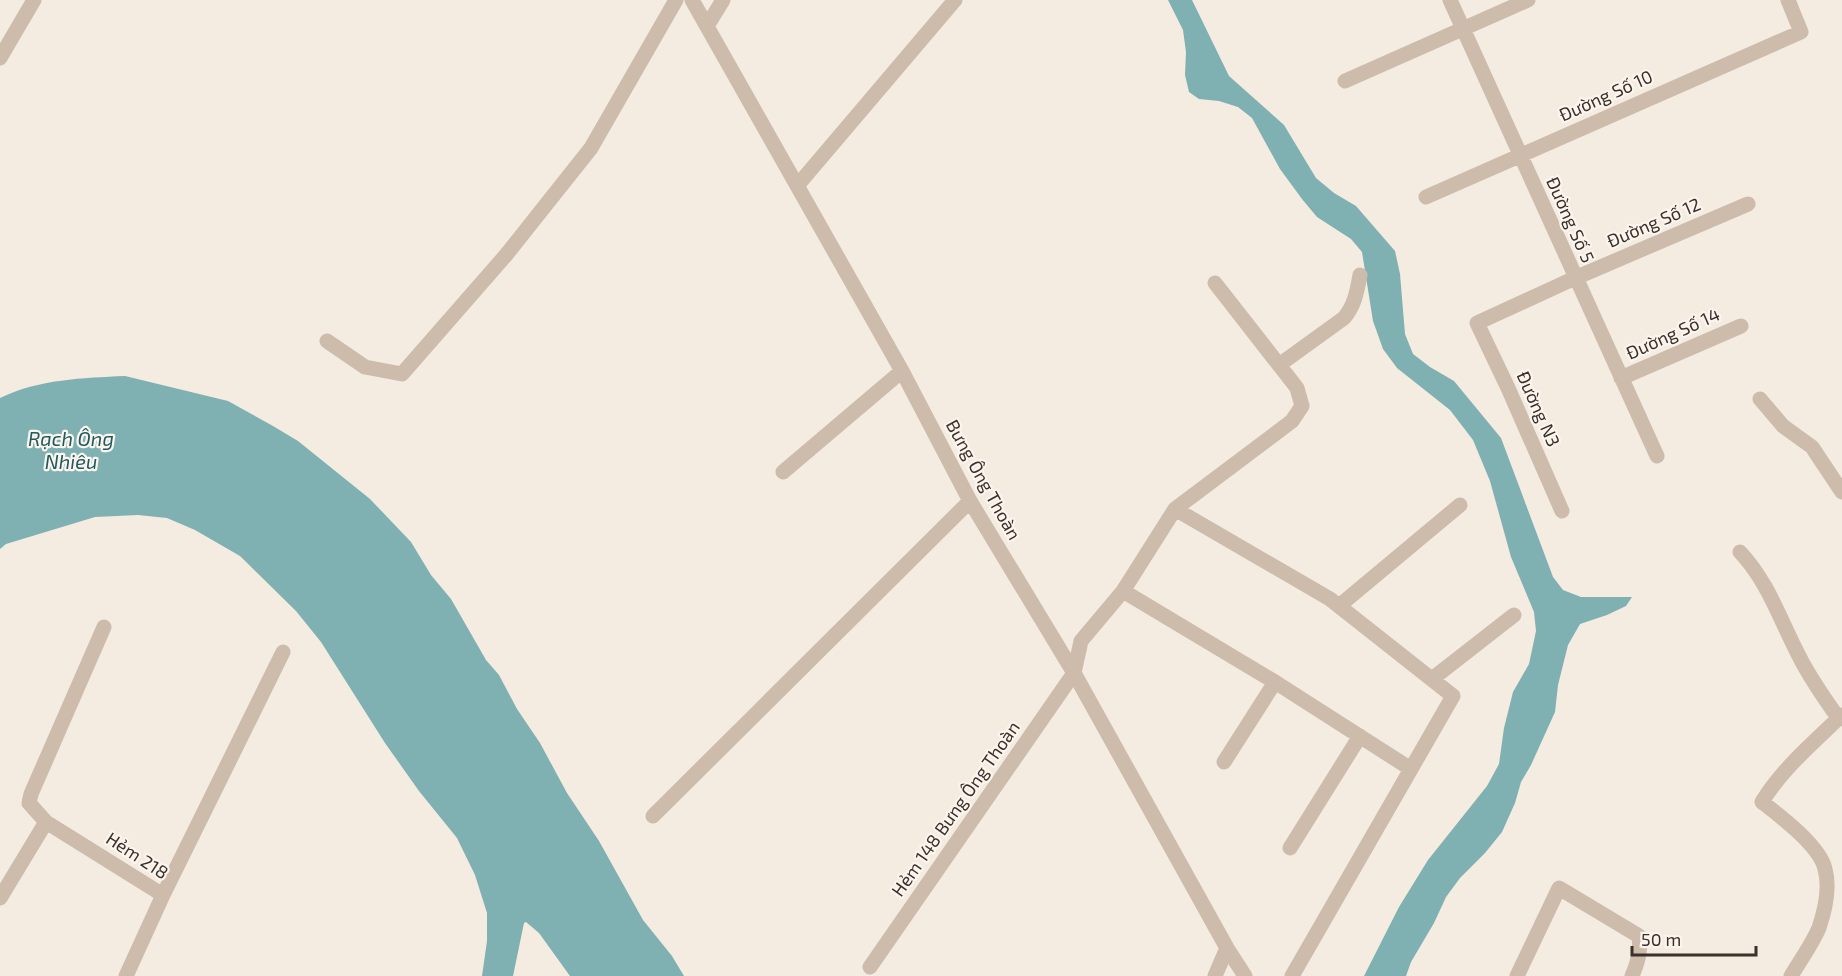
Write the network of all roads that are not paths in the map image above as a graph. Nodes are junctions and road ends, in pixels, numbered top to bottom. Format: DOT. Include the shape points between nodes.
graph roads {
  1 [pos="34,0"];
  2 [pos="676,0"];
  3 [pos="692,0"];
  4 [pos="723,0"];
  5 [pos="955,0"];
  6 [pos="1450,0"];
  7 [pos="1528,0"];
  8 [pos="1788,0"];
  9 [pos="707,26"];
  10 [pos="1463,28"];
  11 [pos="0,58"];
  12 [pos="1345,81"];
  13 [pos="1519,155"];
  14 [pos="797,186"];
  15 [pos="1426,197"];
  16 [pos="1748,204"];
  17 [pos="1360,274"];
  18 [pos="1575,278"];
  19 [pos="1215,283"];
  20 [pos="1477,323"];
  21 [pos="1741,326"];
  22 [pos="327,342"];
  23 [pos="1279,365"];
  24 [pos="902,371"];
  25 [pos="1621,378"];
  26 [pos="1760,399"];
  27 [pos="1657,456"];
  28 [pos="783,472"];
  29 [pos="1842,492"];
  30 [pos="970,501"];
  31 [pos="1460,505"];
  32 [pos="1175,509"];
  33 [pos="1562,511"];
  34 [pos="1740,552"];
  35 [pos="1123,591"];
  36 [pos="1339,606"];
  37 [pos="1514,615"];
  38 [pos="104,627"];
  39 [pos="283,652"];
  40 [pos="1074,673"];
  41 [pos="1431,679"];
  42 [pos="1275,682"];
  43 [pos="1840,717"];
  44 [pos="1360,736"];
  45 [pos="1224,762"];
  46 [pos="1411,769"];
  47 [pos="652,816"];
  48 [pos="46,822"];
  49 [pos="1290,848"];
  50 [pos="163,895"];
  51 [pos="0,898"];
  52 [pos="1227,948"];
  53 [pos="870,967"];
  54 [pos="126,976"];
  55 [pos="1215,976"];
  56 [pos="1245,976"];
  57 [pos="1292,976"];
  58 [pos="1517,976"];
  59 [pos="1632,976"];
  60 [pos="1791,976"];
  1 -- 11 [label="street"];
  2 -- 22 [label="street" via="591,148 506,255 402,374 365,367"];
  3 -- 9 [label="street, Bưng Ông Thoàn"];
  4 -- 9 [label="street"];
  5 -- 14 [label="street"];
  6 -- 10 [label="street, Đường Số 5"];
  7 -- 10 [label="street"];
  8 -- 13 [label="street, Đường Số 10" via="1801,32"];
  9 -- 14 [label="street, Bưng Ông Thoàn"];
  10 -- 12 [label="street"];
  10 -- 13 [label="street, Đường Số 5"];
  13 -- 15 [label="street, Đường Số 10"];
  13 -- 18 [label="street, Đường Số 5"];
  14 -- 24 [label="street, Bưng Ông Thoàn"];
  16 -- 18 [label="street, Đường Số 12"];
  17 -- 23 [label="street" via="1356,298 1344,318"];
  18 -- 20 [label="street, Đường Số 12"];
  18 -- 25 [label="street, Đường Số 5"];
  19 -- 23 [label="street"];
  20 -- 33 [label="street, Đường N3"];
  21 -- 25 [label="street, Đường Số 14"];
  23 -- 32 [label="street" via="1297,388 1302,406 1292,421"];
  24 -- 28 [label="street"];
  24 -- 30 [label="street, Bưng Ông Thoàn"];
  25 -- 27 [label="street, Đường Số 5"];
  26 -- 29 [label="street" via="1783,426 1812,447"];
  30 -- 40 [label="street, Bưng Ông Thoàn"];
  30 -- 47 [label="street"];
  31 -- 36 [label="street"];
  32 -- 35 [label="street"];
  32 -- 36 [label="street"];
  34 -- 43 [label="street" via="1755,568 1798,656"];
  35 -- 40 [label="street" via="1081,641"];
  35 -- 42 [label="street"];
  36 -- 41 [label="street"];
  37 -- 41 [label="street"];
  38 -- 48 [label="street" via="31,794 29,803"];
  39 -- 50 [label="street"];
  40 -- 52 [label="street, Bưng Ông Thoàn"];
  40 -- 53 [label="street, Hẻm 148 Bưng Ông Thoàn"];
  41 -- 46 [label="street" via="1453,696"];
  42 -- 44 [label="street"];
  42 -- 45 [label="street"];
  43 -- 60 [label="street" via="1762,802 1811,844 1825,866 1828,889 1818,929"];
  44 -- 46 [label="street"];
  44 -- 49 [label="street"];
  46 -- 57 [label="street"];
  48 -- 50 [label="street, Hẻm 218"];
  48 -- 51 [label="street"];
  50 -- 54 [label="street, Hẻm 218"];
  52 -- 55 [label="street"];
  52 -- 56 [label="street, Bưng Ông Thoàn"];
  58 -- 59 [label="street" via="1559,888 1638,936 1641,948"];
}
